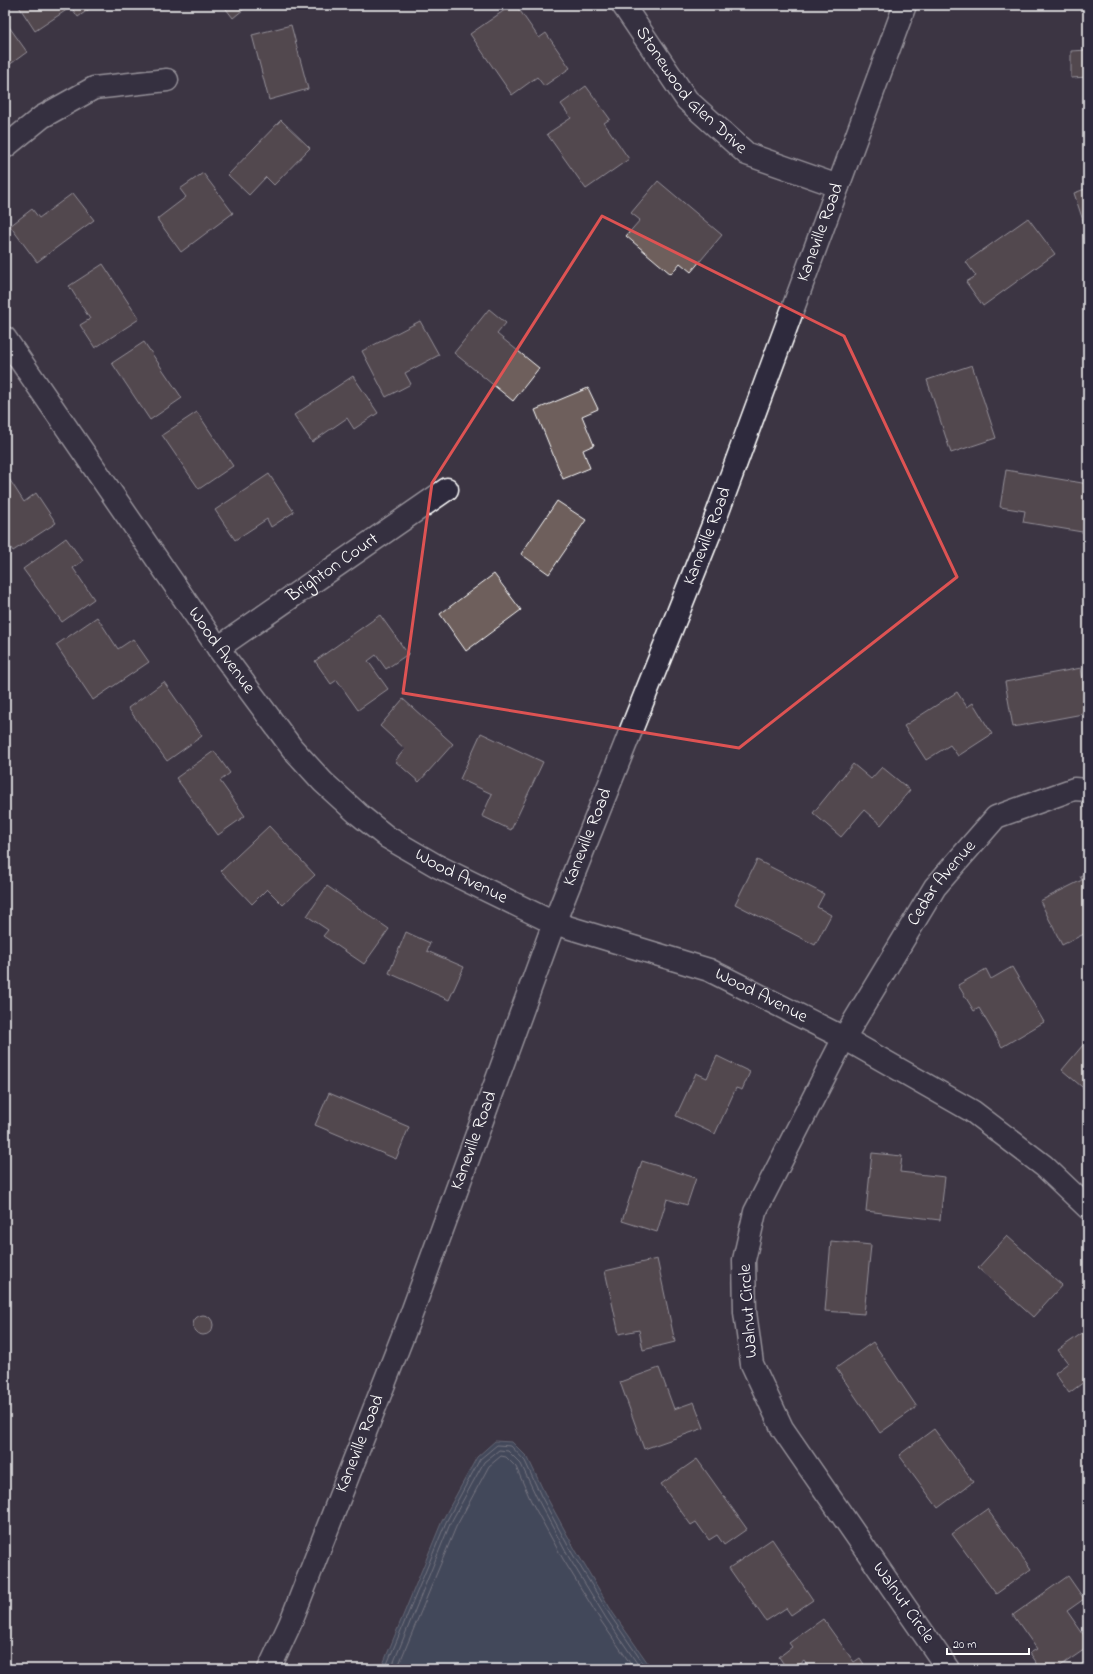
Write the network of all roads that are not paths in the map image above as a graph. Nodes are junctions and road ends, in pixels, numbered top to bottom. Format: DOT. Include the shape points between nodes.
graph roads {
  1 [pos="623,5"];
  2 [pos="905,5"];
  3 [pos="167,80"];
  4 [pos="5,147"];
  5 [pos="838,186"];
  6 [pos="5,338"];
  7 [pos="447,489"];
  8 [pos="218,648"];
  9 [pos="1088,790"];
  10 [pos="554,924"];
  11 [pos="844,1038"];
  12 [pos="1088,1208"];
  13 [pos="269,1669"];
  14 [pos="948,1669"];
  1 -- 5 [label="street, Stonewood Glen Drive" via="687,100 747,154"];
  2 -- 5 [label="street, Kaneville Road"];
  3 -- 4 [label="street" via="94,88 42,117"];
  5 -- 10 [label="street, Kaneville Road" via="713,525"];
  6 -- 8 [label="street, Wood Avenue"];
  7 -- 8 [label="street, Brighton Court"];
  8 -- 10 [label="street, Wood Avenue" via="292,748 323,782 357,813 387,837 437,866"];
  9 -- 11 [label="street, Cedar Avenue" via="1074,789 996,817 935,887"];
  10 -- 11 [label="street, Wood Avenue" via="709,970"];
  10 -- 13 [label="street, Kaneville Road" via="411,1315 290,1624"];
  11 -- 12 [label="street, Wood Avenue" via="972,1110 1044,1166"];
  11 -- 14 [label="street, Walnut Circle" via="755,1212 744,1260 745,1312 752,1364 782,1428"];
}
